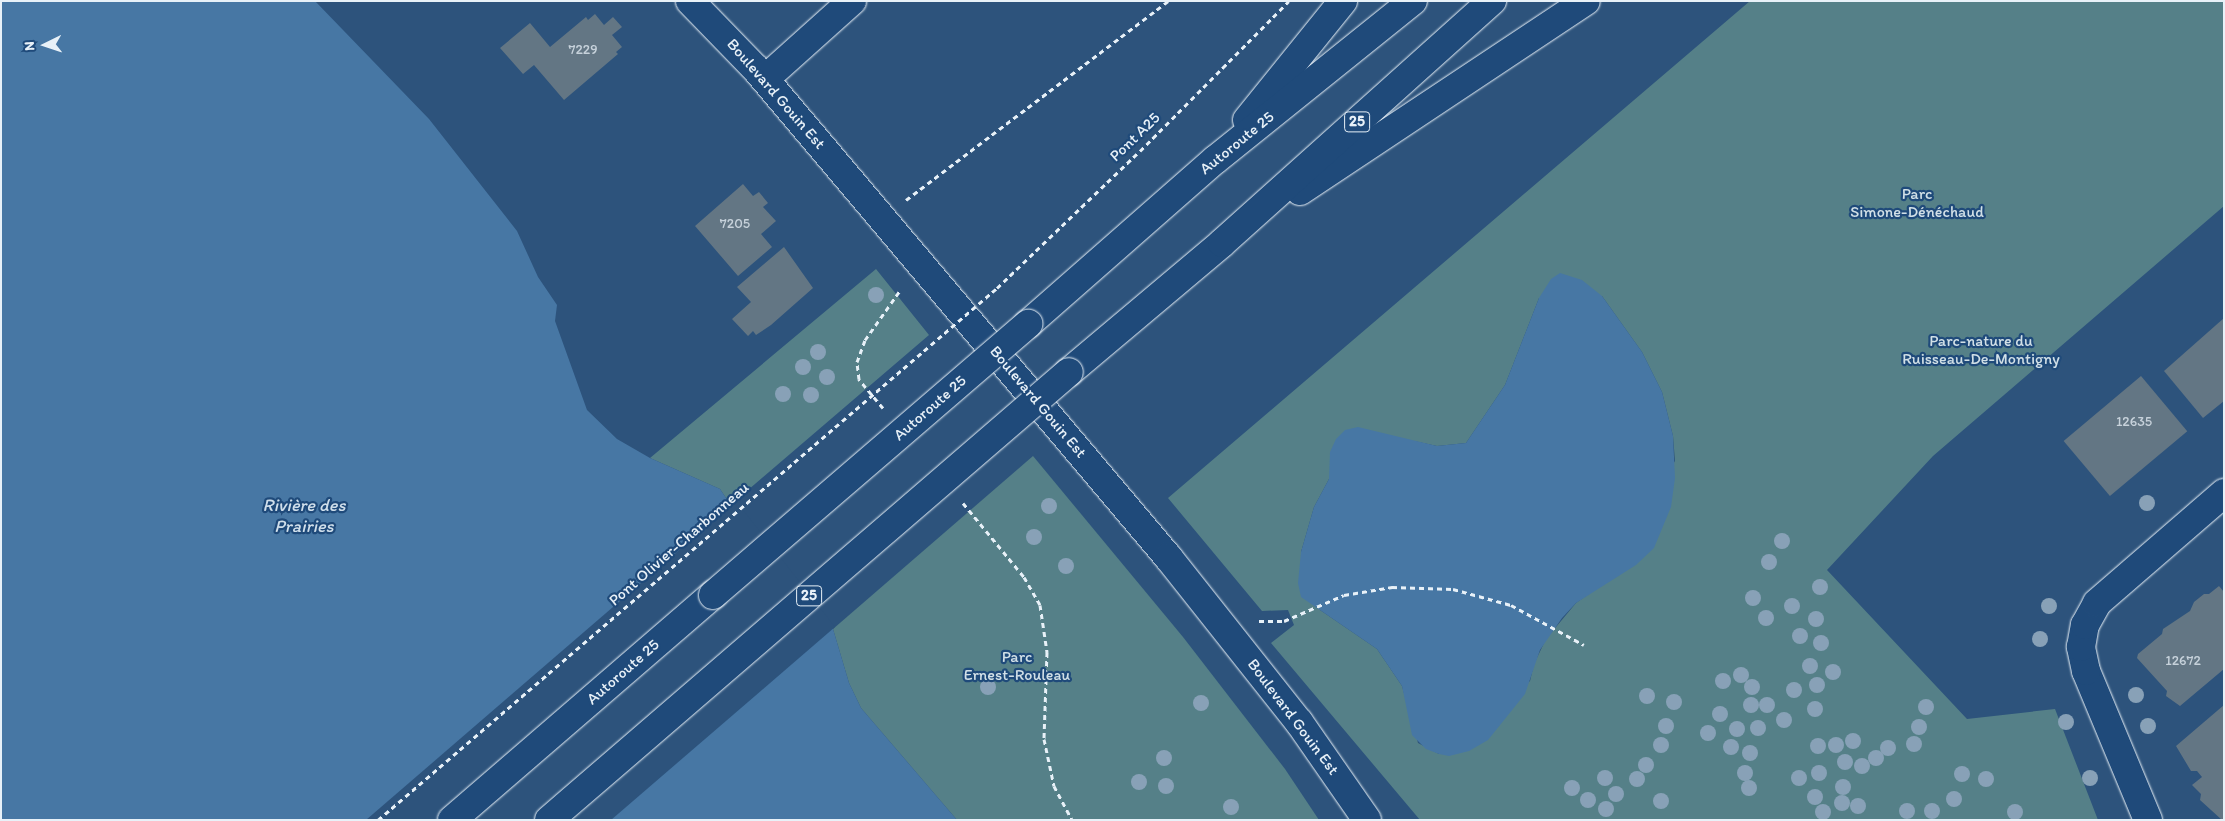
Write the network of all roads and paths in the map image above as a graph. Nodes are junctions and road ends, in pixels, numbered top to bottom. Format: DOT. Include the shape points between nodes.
graph roads {
  1 [pos="690,1"];
  2 [pos="852,1"];
  3 [pos="1168,1"];
  4 [pos="1289,1"];
  5 [pos="1343,1"];
  6 [pos="1413,1"];
  7 [pos="1492,1"];
  8 [pos="1586,1"];
  9 [pos="765,79"];
  10 [pos="1215,160"];
  11 [pos="904,202"];
  12 [pos="1222,243"];
  13 [pos="901,288"];
  14 [pos="997,288"];
  15 [pos="888,414"];
  16 [pos="2224,493"];
  17 [pos="956,495"];
  18 [pos="1292,618"];
  19 [pos="1584,645"];
  20 [pos="378,820"];
  21 [pos="452,820"];
  22 [pos="549,820"];
  23 [pos="1072,820"];
  24 [pos="1367,820"];
  25 [pos="2148,820"];
  1 -- 9 [label="main road, Boulevard Gouin Est"];
  2 -- 9 [label="main road"];
  3 -- 11 [label="path"];
  4 -- 14 [label="path, Pont A25"];
  5 -- 10 [label="main road"];
  6 -- 10 [label="main road, Autoroute 25"];
  7 -- 12 [label="main road, 25"];
  8 -- 12 [label="main road"];
  9 -- 24 [label="main road, Boulevard Gouin Est" via="1221,621 1299,722"];
  10 -- 21 [label="main road, Autoroute 25, bridge"];
  12 -- 22 [label="main road, 25, bridge"];
  13 -- 15 [label="path" via="865,340 857,362 859,379"];
  14 -- 20 [label="path, Pont Olivier-Charbonneau, bridge"];
  16 -- 25 [label="main road" via="2097,603 2085,625 2081,647 2090,682"];
  17 -- 23 [label="path" via="1024,576 1040,605 1047,652 1044,738 1054,786"];
  18 -- 19 [label="path" via="1344,595 1402,586 1453,588 1511,604"];
}
